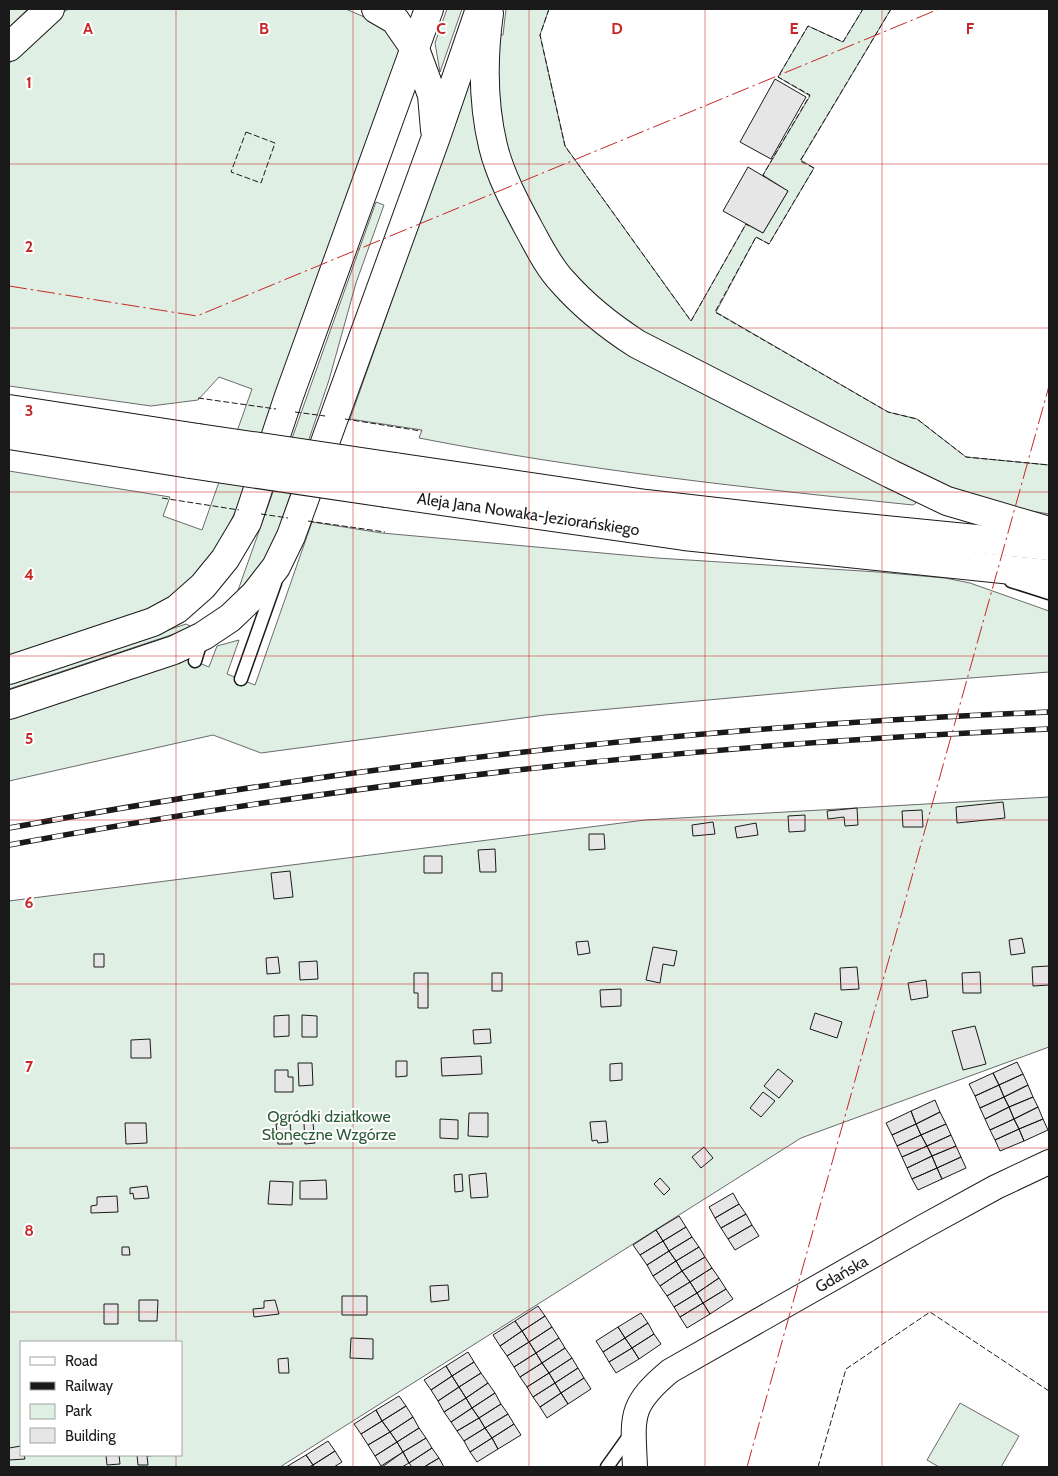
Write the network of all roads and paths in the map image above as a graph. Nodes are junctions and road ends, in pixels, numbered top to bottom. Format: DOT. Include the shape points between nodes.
graph roads {
  1 [pos="50,9"];
  2 [pos="376,9"];
  3 [pos="429,9"];
  4 [pos="480,9"];
  5 [pos="489,9"];
  6 [pos="9,47"];
  7 [pos="415,48"];
  8 [pos="436,137"];
  9 [pos="9,409"];
  10 [pos="9,436"];
  11 [pos="1049,531"];
  12 [pos="291,536"];
  13 [pos="1049,546"];
  14 [pos="963,566"];
  15 [pos="1049,574"];
  16 [pos="1049,593"];
  17 [pos="9,670"];
  18 [pos="240,679"];
  19 [pos="9,704"];
  20 [pos="1049,1162"];
  21 [pos="633,1431"];
  22 [pos="607,1467"];
  23 [pos="635,1467"];
  1 -- 6 [label="main road"];
  2 -- 7 [label="main road" via="395,20"];
  3 -- 7 [label="main road"];
  4 -- 8 [label="main road"];
  5 -- 11 [label="main road" via="486,99 493,146 510,194 543,254 560,279 585,305 637,344 891,474 948,501"];
  7 -- 8 [label="main road" via="432,95"];
  7 -- 17 [label="main road" via="289,396 247,522 225,559 203,586 177,608 153,622"];
  8 -- 12 [label="main road"];
  9 -- 13 [label="main road, Aleja Jana Nowaka-Jeziorańskiego, bridge" via="646,504"];
  10 -- 14 [label="main road, Aleja Jana Nowaka-Jeziorańskiego, bridge" via="684,536"];
  12 -- 18 [label="lane"];
  12 -- 19 [label="main road" via="276,567 199,649 174,650"];
  14 -- 15 [label="main road, Aleja Jana Nowaka-Jeziorańskiego"];
  14 -- 16 [label="lane"];
  20 -- 21 [label="street, Gdańska" via="996,1187 670,1371 643,1398 635,1414"];
  21 -- 22 [label="lane"];
  21 -- 23 [label="street"];
}
